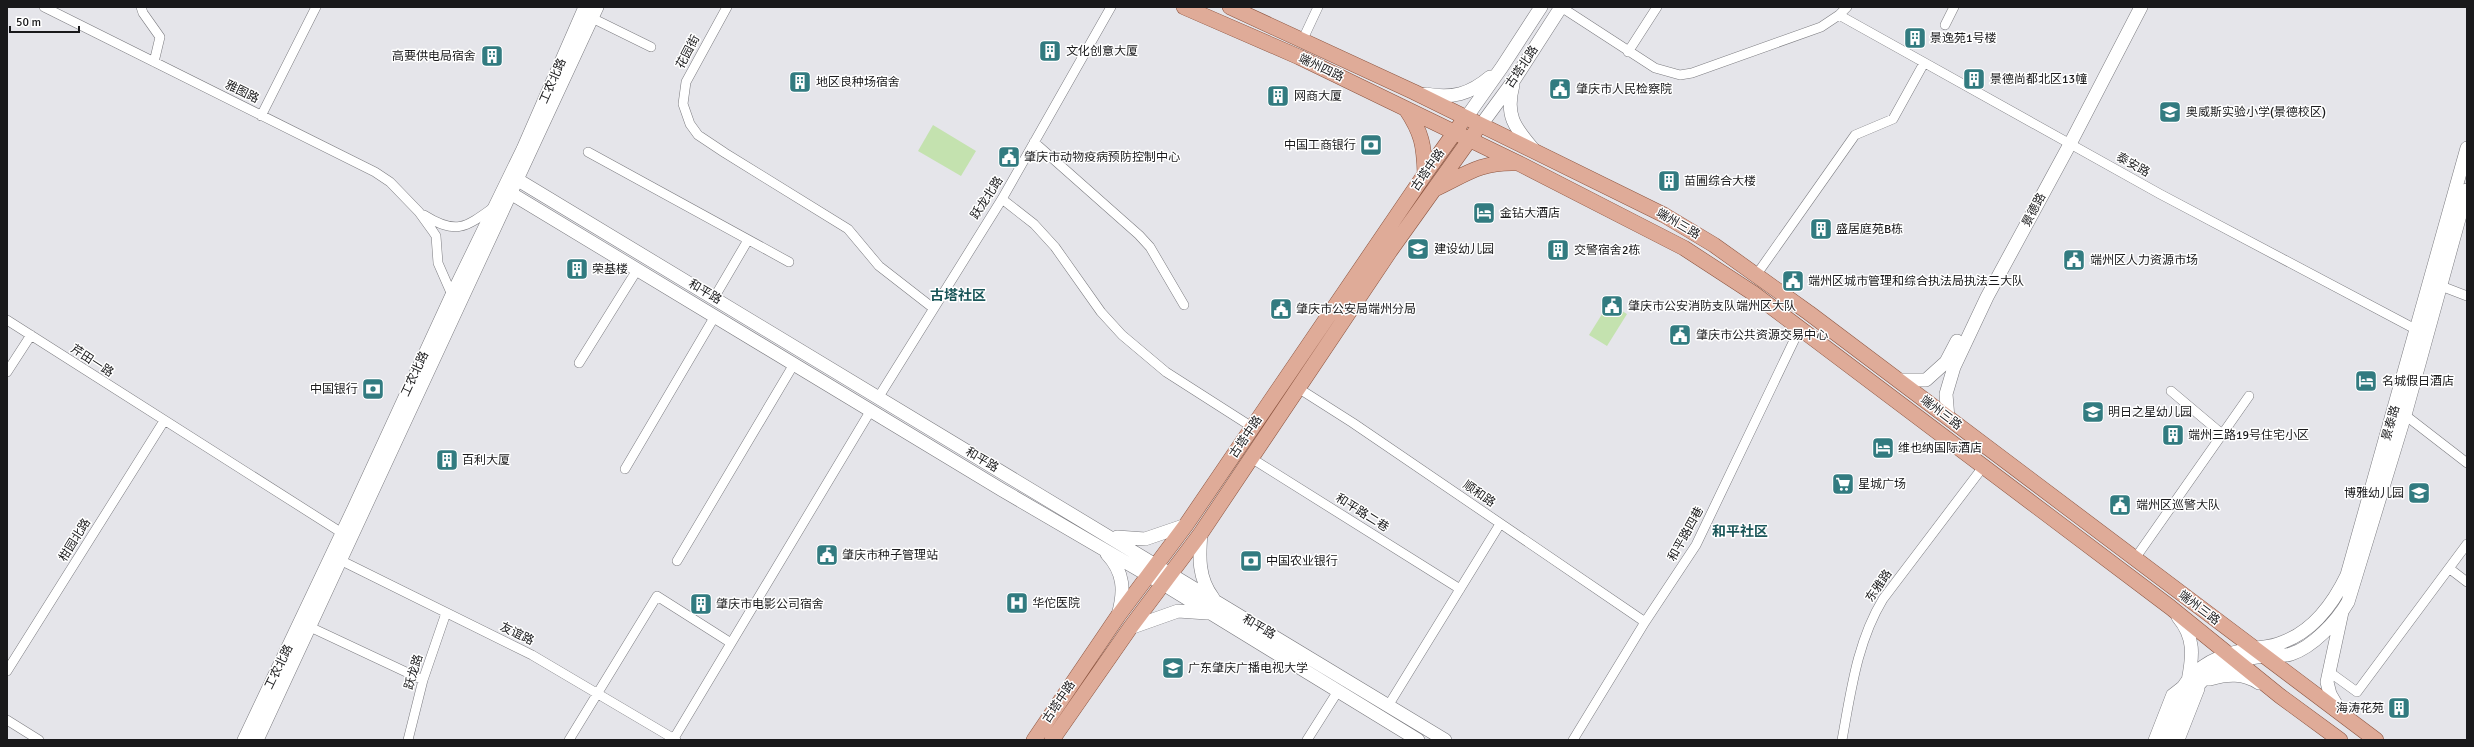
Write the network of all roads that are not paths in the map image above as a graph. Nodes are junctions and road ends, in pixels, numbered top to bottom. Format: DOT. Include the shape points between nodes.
graph roads {
  1 [pos="44,7"];
  2 [pos="141,7"];
  3 [pos="316,7"];
  4 [pos="585,7"];
  5 [pos="727,7"];
  6 [pos="1111,7"];
  7 [pos="1184,7"];
  8 [pos="1318,7"];
  9 [pos="1541,7"];
  10 [pos="1561,7"];
  11 [pos="1657,7"];
  12 [pos="1847,7"];
  13 [pos="1954,7"];
  14 [pos="2133,7"];
  15 [pos="2141,7"];
  16 [pos="1236,10"];
  17 [pos="595,13"];
  18 [pos="1840,15"];
  19 [pos="1944,25"];
  20 [pos="1235,29"];
  21 [pos="1303,39"];
  22 [pos="651,47"];
  23 [pos="1628,52"];
  24 [pos="154,62"];
  25 [pos="1924,63"];
  26 [pos="1502,67"];
  27 [pos="1514,80"];
  28 [pos="1414,92"];
  29 [pos="1406,108"];
  30 [pos="261,116"];
  31 [pos="1466,118"];
  32 [pos="1481,125"];
  33 [pos="1455,132"];
  34 [pos="1470,140"];
  35 [pos="1034,142"];
  36 [pos="2067,142"];
  37 [pos="2467,148"];
  38 [pos="588,152"];
  39 [pos="1536,153"];
  40 [pos="1520,164"];
  41 [pos="1424,174"];
  42 [pos="518,180"];
  43 [pos="1434,189"];
  44 [pos="2467,190"];
  45 [pos="512,194"];
  46 [pos="1002,199"];
  47 [pos="496,205"];
  48 [pos="419,212"];
  49 [pos="748,240"];
  50 [pos="1384,247"];
  51 [pos="789,262"];
  52 [pos="637,270"];
  53 [pos="1757,274"];
  54 [pos="2441,286"];
  55 [pos="452,295"];
  56 [pos="2467,296"];
  57 [pos="714,298"];
  58 [pos="1184,305"];
  59 [pos="933,308"];
  60 [pos="715,316"];
  61 [pos="7,320"];
  62 [pos="1800,328"];
  63 [pos="2422,333"];
  64 [pos="31,336"];
  65 [pos="579,363"];
  66 [pos="794,364"];
  67 [pos="7,372"];
  68 [pos="1897,380"];
  69 [pos="1298,388"];
  70 [pos="2171,391"];
  71 [pos="2249,396"];
  72 [pos="878,398"];
  73 [pos="871,410"];
  74 [pos="2405,416"];
  75 [pos="1948,418"];
  76 [pos="164,421"];
  77 [pos="1252,427"];
  78 [pos="2222,434"];
  79 [pos="1251,458"];
  80 [pos="2467,463"];
  81 [pos="1983,467"];
  82 [pos="625,469"];
  83 [pos="1500,524"];
  84 [pos="1186,525"];
  85 [pos="342,533"];
  86 [pos="1201,533"];
  87 [pos="2102,535"];
  88 [pos="1101,539"];
  89 [pos="2467,544"];
  90 [pos="2092,548"];
  91 [pos="2134,560"];
  92 [pos="342,561"];
  93 [pos="677,561"];
  94 [pos="2450,569"];
  95 [pos="1153,570"];
  96 [pos="1167,579"];
  97 [pos="2467,582"];
  98 [pos="1460,589"];
  99 [pos="1216,601"];
  100 [pos="2170,606"];
  101 [pos="2342,612"];
  102 [pos="446,613"];
  103 [pos="1210,613"];
  104 [pos="1118,616"];
  105 [pos="1645,622"];
  106 [pos="310,626"];
  107 [pos="1130,628"];
  108 [pos="731,643"];
  109 [pos="2258,652"];
  110 [pos="2233,658"];
  111 [pos="7,671"];
  112 [pos="2328,671"];
  113 [pos="1080,672"];
  114 [pos="423,680"];
  115 [pos="1094,680"];
  116 [pos="2188,681"];
  117 [pos="2203,681"];
  118 [pos="2305,687"];
  119 [pos="1338,691"];
  120 [pos="597,693"];
  121 [pos="2280,696"];
  122 [pos="2292,705"];
  123 [pos="1388,706"];
  124 [pos="2340,712"];
  125 [pos="7,720"];
  126 [pos="39,740"];
  127 [pos="244,740"];
  128 [pos="257,740"];
  129 [pos="408,740"];
  130 [pos="569,740"];
  131 [pos="674,740"];
  132 [pos="1034,740"];
  133 [pos="1052,740"];
  134 [pos="1307,740"];
  135 [pos="1418,740"];
  136 [pos="1445,740"];
  137 [pos="1573,740"];
  138 [pos="1842,740"];
  139 [pos="2153,740"];
  140 [pos="2161,740"];
  141 [pos="2172,740"];
  142 [pos="2180,740"];
  143 [pos="2340,740"];
  144 [pos="2376,740"];
  1 -- 24 [label="street, 雅图路"];
  2 -- 24 [label="street" via="160,37"];
  3 -- 30 [label="street"];
  4 -- 47 [label="street, 工农北路"];
  5 -- 59 [label="street, 花园街" via="686,82 683,93 685,113 698,135 848,229 879,266"];
  6 -- 35 [label="street, 跃龙北路"];
  7 -- 20 [label="main road, 端州四路"];
  8 -- 21 [label="street"];
  9 -- 26 [label="street, 古塔北路"];
  10 -- 23 [label="street"];
  10 -- 27 [label="street, 古塔北路"];
  11 -- 23 [label="street"];
  12 -- 18 [label="street"];
  13 -- 19 [label="street"];
  14 -- 36 [label="street, 景德路"];
  15 -- 36 [label="street, 景德路"];
  16 -- 20 [label="main road"];
  16 -- 21 [label="main road, 端州四路"];
  17 -- 22 [label="street"];
  17 -- 42 [label="street, 工农北路"];
  18 -- 23 [label="street" via="1821,27 1686,74 1669,73 1655,68"];
  18 -- 25 [label="street, 泰安路"];
  20 -- 29 [label="main road, 端州四路"];
  21 -- 28 [label="main road, 端州四路"];
  24 -- 30 [label="street, 雅图路"];
  25 -- 36 [label="street, 泰安路"];
  25 -- 53 [label="street" via="1893,119 1855,135"];
  26 -- 28 [label="street" via="1480,85 1462,95 1441,97"];
  26 -- 31 [label="street, 古塔北路"];
  27 -- 32 [label="street, 古塔北路"];
  27 -- 39 [label="street" via="1508,107 1516,126"];
  28 -- 31 [label="main road, 端州四路"];
  29 -- 33 [label="main road, 端州四路"];
  29 -- 41 [label="main road" via="1423,141"];
  30 -- 48 [label="street, 雅图路" via="375,172 390,182"];
  31 -- 32 [label="main road, 端州四路"];
  31 -- 33 [label="main road, 古塔中路"];
  32 -- 34 [label="main road, 古塔中路"];
  32 -- 39 [label="main road, 端州三路"];
  33 -- 34 [label="main road, 端州四路"];
  33 -- 41 [label="main road, 古塔中路"];
  34 -- 40 [label="main road, 端州三路"];
  34 -- 43 [label="main road, 古塔中路"];
  35 -- 46 [label="street, 跃龙北路"];
  35 -- 58 [label="street" via="1139,235 1150,247"];
  36 -- 63 [label="street, 泰安路"];
  36 -- 68 [label="street, 景德路" via="1946,362 1926,380"];
  36 -- 75 [label="street, 景德路" via="1954,367 1946,394"];
  37 -- 63 [label="street, 景泰路"];
  38 -- 49 [label="street"];
  39 -- 53 [label="main road, 端州三路" via="1664,216"];
  40 -- 43 [label="main road" via="1496,163 1478,167"];
  40 -- 62 [label="main road, 端州三路" via="1684,248 1753,293"];
  41 -- 50 [label="main road, 古塔中路"];
  42 -- 45 [label="street, 工农北路"];
  42 -- 57 [label="street, 和平路"];
  43 -- 50 [label="main road, 古塔中路"];
  44 -- 54 [label="street"];
  45 -- 52 [label="street, 和平路"];
  45 -- 92 [label="street, 工农北路"];
  46 -- 59 [label="street, 跃龙北路"];
  46 -- 77 [label="street" via="1034,224 1055,247 1101,312 1140,351 1166,372"];
  47 -- 48 [label="street" via="476,220 450,228"];
  47 -- 55 [label="street, 工农北路"];
  48 -- 55 [label="street" via="436,236 438,263"];
  49 -- 51 [label="street"];
  49 -- 57 [label="street"];
  50 -- 69 [label="main road, 古塔中路"];
  50 -- 77 [label="main road, 古塔中路"];
  52 -- 60 [label="street, 和平路"];
  52 -- 65 [label="street"];
  53 -- 68 [label="main road, 端州三路"];
  54 -- 56 [label="street"];
  54 -- 63 [label="street"];
  55 -- 85 [label="street, 工农北路"];
  57 -- 72 [label="street, 和平路"];
  59 -- 72 [label="street, 跃龙北路"];
  60 -- 66 [label="street, 和平路"];
  60 -- 82 [label="street"];
  61 -- 64 [label="street, 芹田一路"];
  62 -- 81 [label="main road, 端州三路"];
  62 -- 105 [label="street, 和平路四巷" via="1696,545"];
  63 -- 74 [label="street"];
  63 -- 109 [label="street, 景泰路" via="2347,575 2339,592 2317,619 2302,632"];
  64 -- 67 [label="street"];
  64 -- 76 [label="street, 芹田一路"];
  66 -- 73 [label="street, 和平路"];
  66 -- 93 [label="street"];
  68 -- 75 [label="main road, 端州三路"];
  69 -- 79 [label="main road, 古塔中路"];
  69 -- 83 [label="street, 顺和路"];
  70 -- 78 [label="street"];
  71 -- 78 [label="street"];
  72 -- 88 [label="street, 和平路"];
  73 -- 88 [label="street, 和平路"];
  73 -- 108 [label="street"];
  74 -- 80 [label="street"];
  74 -- 101 [label="street" via="2348,602"];
  75 -- 87 [label="main road, 端州三路"];
  76 -- 85 [label="street, 芹田一路"];
  76 -- 111 [label="street, 柑园北路"];
  77 -- 84 [label="main road, 古塔中路"];
  78 -- 91 [label="street"];
  79 -- 86 [label="main road, 古塔中路"];
  79 -- 98 [label="street, 和平路二巷"];
  81 -- 90 [label="main road, 端州三路"];
  81 -- 138 [label="street, 东雅路" via="1883,599 1870,620 1863,638"];
  83 -- 98 [label="street"];
  83 -- 105 [label="street, 顺和路"];
  84 -- 88 [label="street" via="1155,537 1135,540"];
  84 -- 95 [label="main road, 古塔中路"];
  85 -- 127 [label="street, 工农北路"];
  86 -- 96 [label="main road, 古塔中路"];
  86 -- 99 [label="street" via="1201,571 1204,583"];
  87 -- 90 [label="main road"];
  87 -- 91 [label="main road, 端州三路"];
  88 -- 95 [label="street, 和平路"];
  88 -- 104 [label="street" via="1122,580 1122,602"];
  89 -- 94 [label="street"];
  90 -- 100 [label="main road, 端州三路"];
  91 -- 109 [label="main road, 端州三路"];
  92 -- 102 [label="street, 友谊路"];
  92 -- 106 [label="street, 工农北路"];
  94 -- 97 [label="street"];
  94 -- 112 [label="street" via="2357,692"];
  95 -- 96 [label="street, 和平路"];
  95 -- 104 [label="main road, 古塔中路"];
  96 -- 99 [label="street, 和平路"];
  96 -- 103 [label="street, 和平路"];
  96 -- 107 [label="main road, 古塔中路"];
  98 -- 123 [label="street"];
  99 -- 123 [label="street, 和平路"];
  100 -- 110 [label="main road, 端州三路"];
  100 -- 116 [label="street" via="2185,626 2192,644"];
  101 -- 109 [label="street" via="2299,651 2289,655"];
  101 -- 112 [label="street"];
  102 -- 114 [label="street, 跃龙路"];
  102 -- 120 [label="street, 友谊路" via="532,654"];
  103 -- 107 [label="street" via="1178,611"];
  103 -- 119 [label="street, 和平路"];
  104 -- 113 [label="main road, 古塔中路"];
  105 -- 137 [label="street, 和平路四巷"];
  106 -- 114 [label="street"];
  106 -- 128 [label="street, 工农北路"];
  107 -- 115 [label="main road, 古塔中路"];
  108 -- 120 [label="street" via="657,596"];
  108 -- 131 [label="street"];
  109 -- 110 [label="street"];
  109 -- 118 [label="main road, 端州三路"];
  110 -- 116 [label="street" via="2206,664"];
  110 -- 117 [label="street" via="2226,666"];
  110 -- 121 [label="main road, 端州三路"];
  112 -- 124 [label="street" via="2330,694"];
  113 -- 115 [label="main road"];
  113 -- 132 [label="main road, 古塔中路"];
  114 -- 129 [label="street, 跃龙路"];
  115 -- 133 [label="main road, 古塔中路"];
  116 -- 139 [label="street" via="2171,694"];
  116 -- 140 [label="street" via="2179,695"];
  117 -- 121 [label="street" via="2224,675 2239,675 2252,679"];
  117 -- 141 [label="street" via="2190,697"];
  117 -- 142 [label="street"];
  118 -- 122 [label="main road"];
  118 -- 124 [label="main road, 端州三路"];
  119 -- 134 [label="street"];
  119 -- 135 [label="street, 和平路"];
  120 -- 130 [label="street"];
  120 -- 131 [label="street, 友谊路"];
  121 -- 122 [label="main road, 端州三路"];
  122 -- 143 [label="main road, 端州三路"];
  123 -- 136 [label="street, 和平路"];
  124 -- 144 [label="main road, 端州三路"];
  125 -- 126 [label="street"];
}
